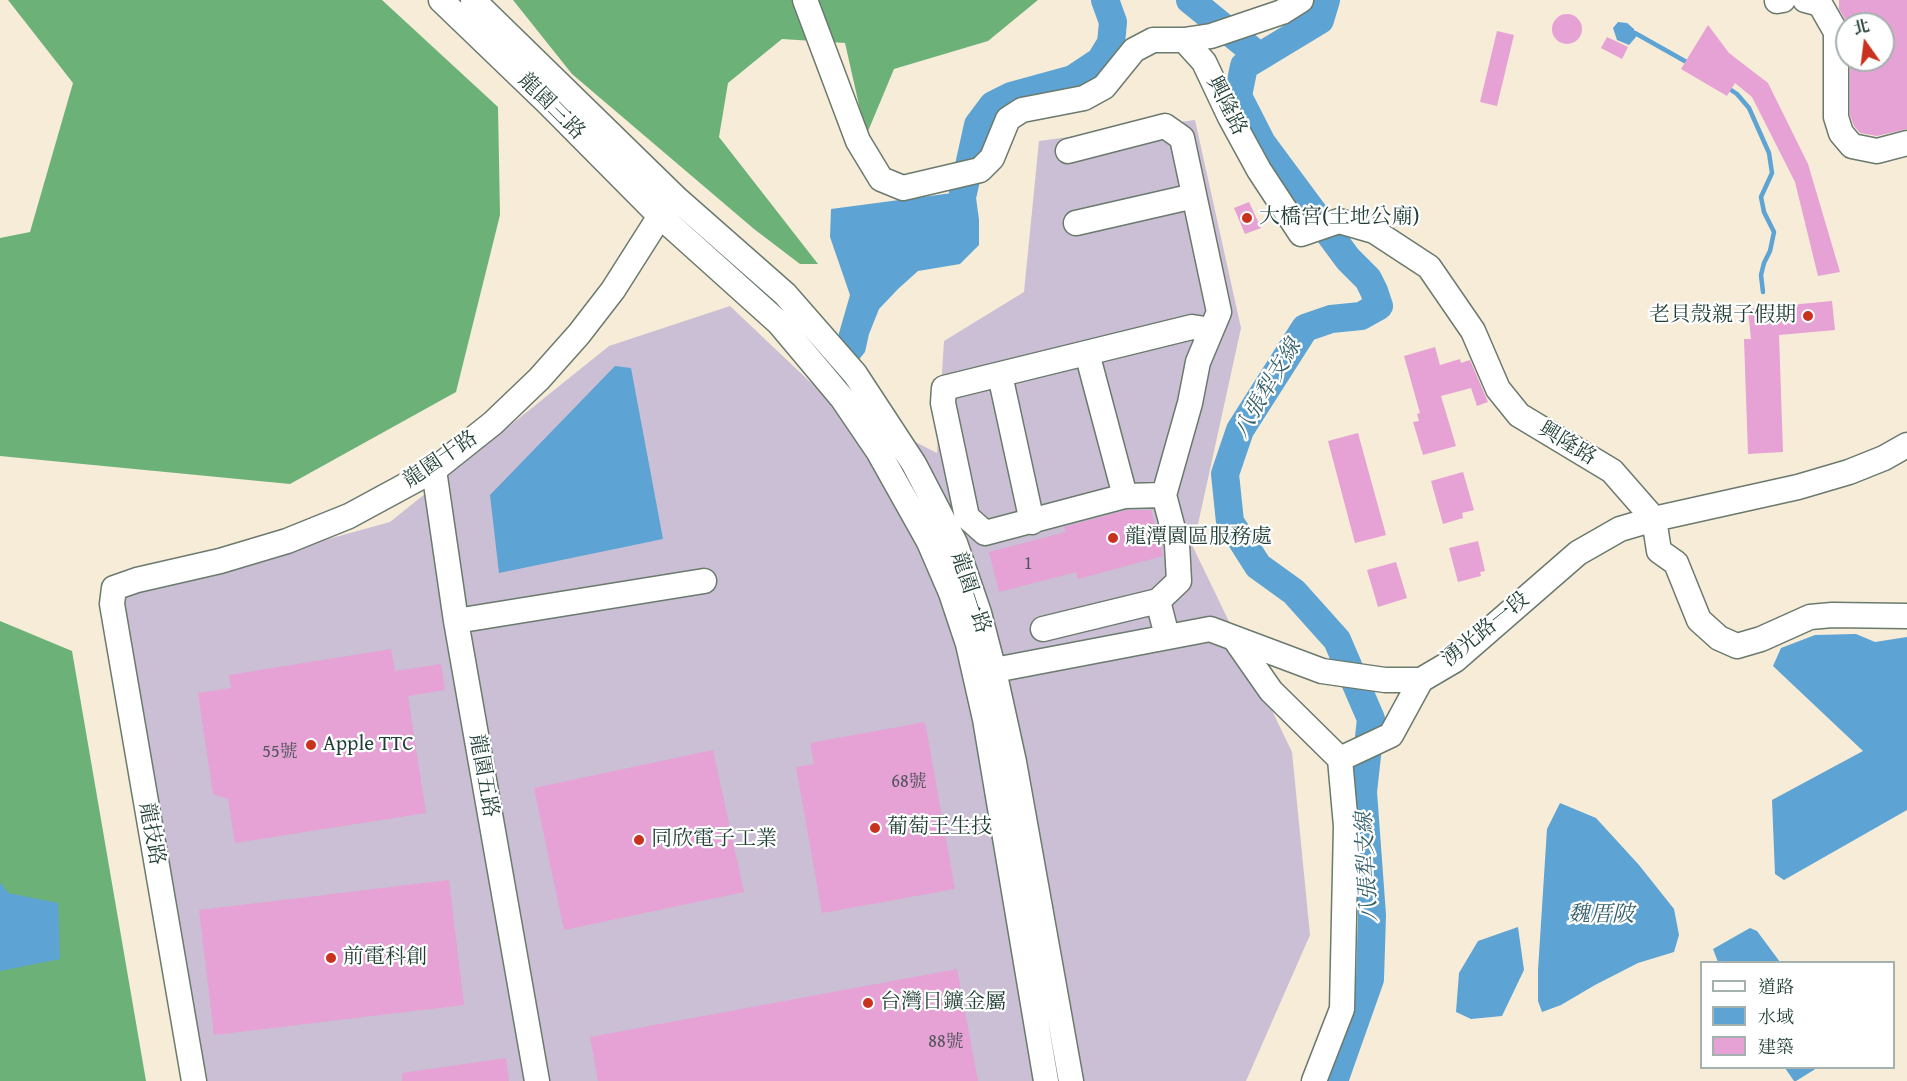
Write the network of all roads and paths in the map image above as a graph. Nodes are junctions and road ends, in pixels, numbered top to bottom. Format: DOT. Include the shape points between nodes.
graph roads {
  1 [pos="441,0"];
  2 [pos="473,0"];
  3 [pos="805,0"];
  4 [pos="1301,0"];
  5 [pos="1805,0"];
  6 [pos="1184,40"];
  7 [pos="1907,143"];
  8 [pos="1068,152"];
  9 [pos="1194,196"];
  10 [pos="669,207"];
  11 [pos="1076,223"];
  12 [pos="1212,330"];
  13 [pos="1087,353"];
  14 [pos="1000,375"];
  15 [pos="1907,445"];
  16 [pos="434,470"];
  17 [pos="1164,495"];
  18 [pos="1125,496"];
  19 [pos="1654,519"];
  20 [pos="1032,522"];
  21 [pos="704,581"];
  22 [pos="114,588"];
  23 [pos="1158,601"];
  24 [pos="1907,616"];
  25 [pos="456,621"];
  26 [pos="1043,630"];
  27 [pos="1167,636"];
  28 [pos="1234,638"];
  29 [pos="984,672"];
  30 [pos="1420,680"];
  31 [pos="1340,759"];
  32 [pos="194,1081"];
  33 [pos="537,1081"];
  34 [pos="1046,1081"];
  35 [pos="1071,1081"];
  36 [pos="1314,1081"];
  1 -- 10 [label="street, 龍園三路" via="547,102"];
  2 -- 10 [label="street, 龍園三路"];
  3 -- 6 [label="street" via="858,141 881,179 903,188 980,170 992,158 1008,119 1022,110 1084,98 1104,87 1134,50 1153,40"];
  4 -- 6 [label="street" via="1282,12 1210,36"];
  5 -- 7 [label="street" via="1820,4 1836,32 1836,117 1841,133 1852,146 1877,151"];
  6 -- 19 [label="street, 興隆路" via="1204,62 1259,170 1300,234 1339,221 1374,231 1430,267 1473,331 1498,389 1519,415 1612,471"];
  8 -- 9 [label="street" via="1166,126 1182,138"];
  9 -- 11 [label="street"];
  9 -- 12 [label="street" via="1219,312"];
  10 -- 16 [label="street, 龍園十路" via="573,342 493,423"];
  10 -- 29 [label="street, 龍園一路" via="785,294 855,374 880,410 914,464 955,543 979,613"];
  12 -- 13 [label="street" via="1192,327"];
  12 -- 17 [label="street" via="1198,362"];
  13 -- 14 [label="street"];
  13 -- 18 [label="street"];
  14 -- 20 [label="street"];
  14 -- 20 [label="street" via="944,388 943,403 967,517 985,533"];
  15 -- 19 [label="street, 湧光路一段" via="1849,472 1798,487"];
  16 -- 22 [label="street, 龍園十路" via="349,516 287,542"];
  16 -- 25 [label="street, 龍園五路"];
  17 -- 18 [label="street"];
  17 -- 23 [label="street" via="1177,544 1179,581"];
  18 -- 20 [label="street"];
  19 -- 24 [label="street" via="1659,550 1677,564 1699,620 1719,638 1737,646 1810,617"];
  19 -- 30 [label="street, 湧光路一段" via="1620,529 1578,553 1455,660"];
  21 -- 25 [label="street"];
  22 -- 32 [label="street, 龍技路" via="112,604"];
  23 -- 26 [label="street"];
  23 -- 27 [label="street"];
  25 -- 33 [label="street, 龍園五路"];
  27 -- 28 [label="street, 湧光路一段" via="1210,629"];
  27 -- 29 [label="street, 湧光路一段"];
  28 -- 30 [label="street, 湧光路一段" via="1322,671 1385,680"];
  28 -- 31 [label="street" via="1271,691"];
  29 -- 34 [label="street, 龍園一路" via="985,719"];
  29 -- 35 [label="street, 龍園一路" via="1014,762"];
  30 -- 31 [label="street" via="1391,735"];
  31 -- 36 [label="street" via="1346,826 1342,1009"];
}
